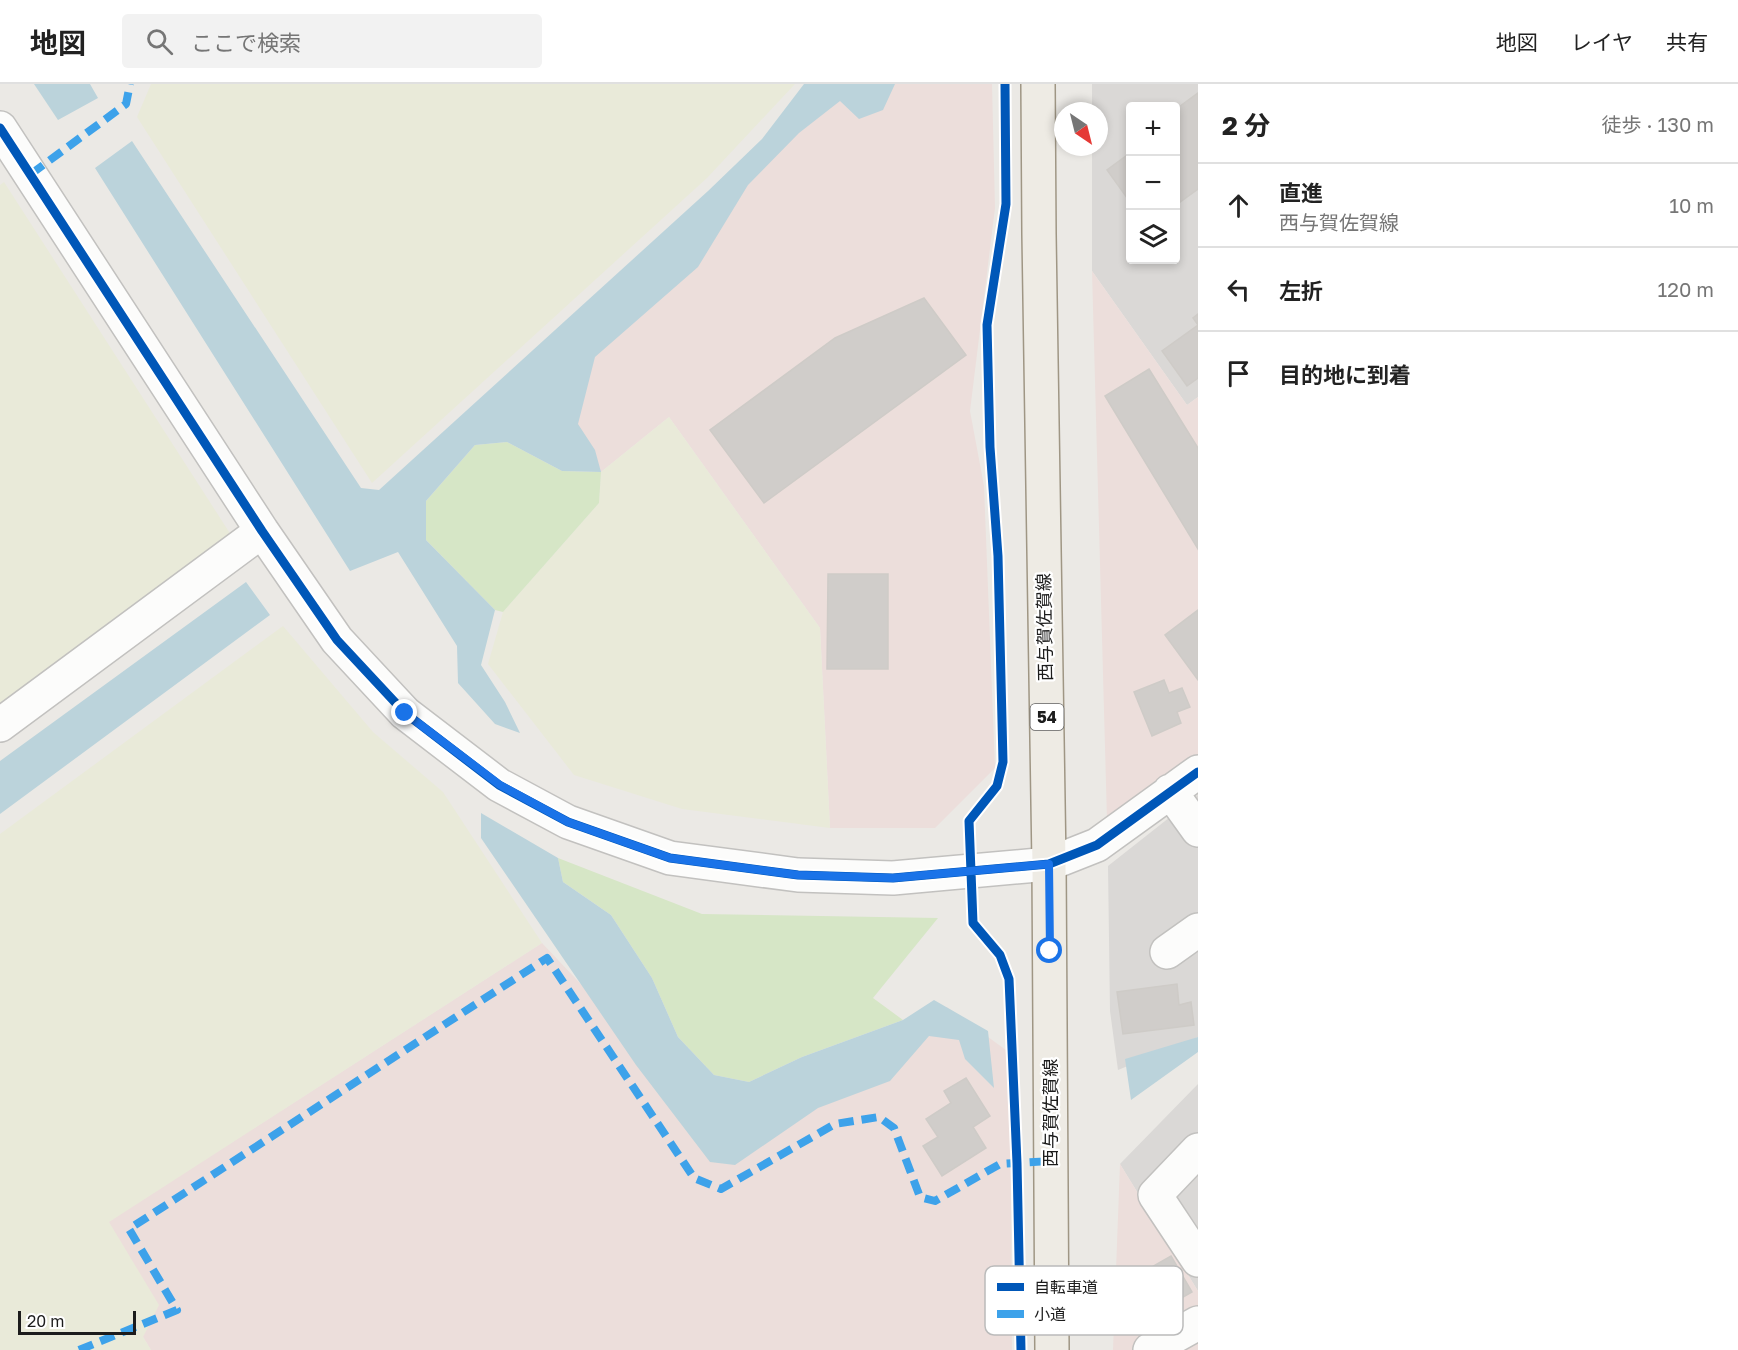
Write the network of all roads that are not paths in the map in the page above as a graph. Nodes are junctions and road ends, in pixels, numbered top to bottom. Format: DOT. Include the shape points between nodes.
graph roads {
  1 [pos="1038,84"];
  2 [pos="0,128"];
  3 [pos="262,531"];
  4 [pos="0,725"];
  5 [pos="1198,772"];
  6 [pos="1170,791"];
  7 [pos="1198,830"];
  8 [pos="1049,864"];
  9 [pos="1198,930"];
  10 [pos="1167,952"];
  11 [pos="1198,1150"];
  12 [pos="1198,1260"];
  13 [pos="1051,1266"];
  14 [pos="1198,1323"];
  15 [pos="1183,1331"];
  16 [pos="1052,1335"];
  17 [pos="1177,1335"];
  18 [pos="1052,1350"];
  19 [pos="1150,1350"];
  1 -- 8 [label="main road, 西与賀佐賀線 / 54"];
  2 -- 3 [label="street"];
  3 -- 4 [label="street"];
  3 -- 8 [label="street" via="337,640 405,713 500,785 568,822 670,858 798,875 893,878"];
  5 -- 6 [label="street"];
  6 -- 7 [label="street"];
  6 -- 8 [label="street" via="1097,845"];
  8 -- 13 [label="main road, 西与賀佐賀線 / 54"];
  9 -- 10 [label="street"];
  11 -- 12 [label="street" via="1155,1195"];
  14 -- 15 [label="street"];
  16 -- 18 [label="main road, 西与賀佐賀線 / 54"];
  17 -- 19 [label="street"];
}
